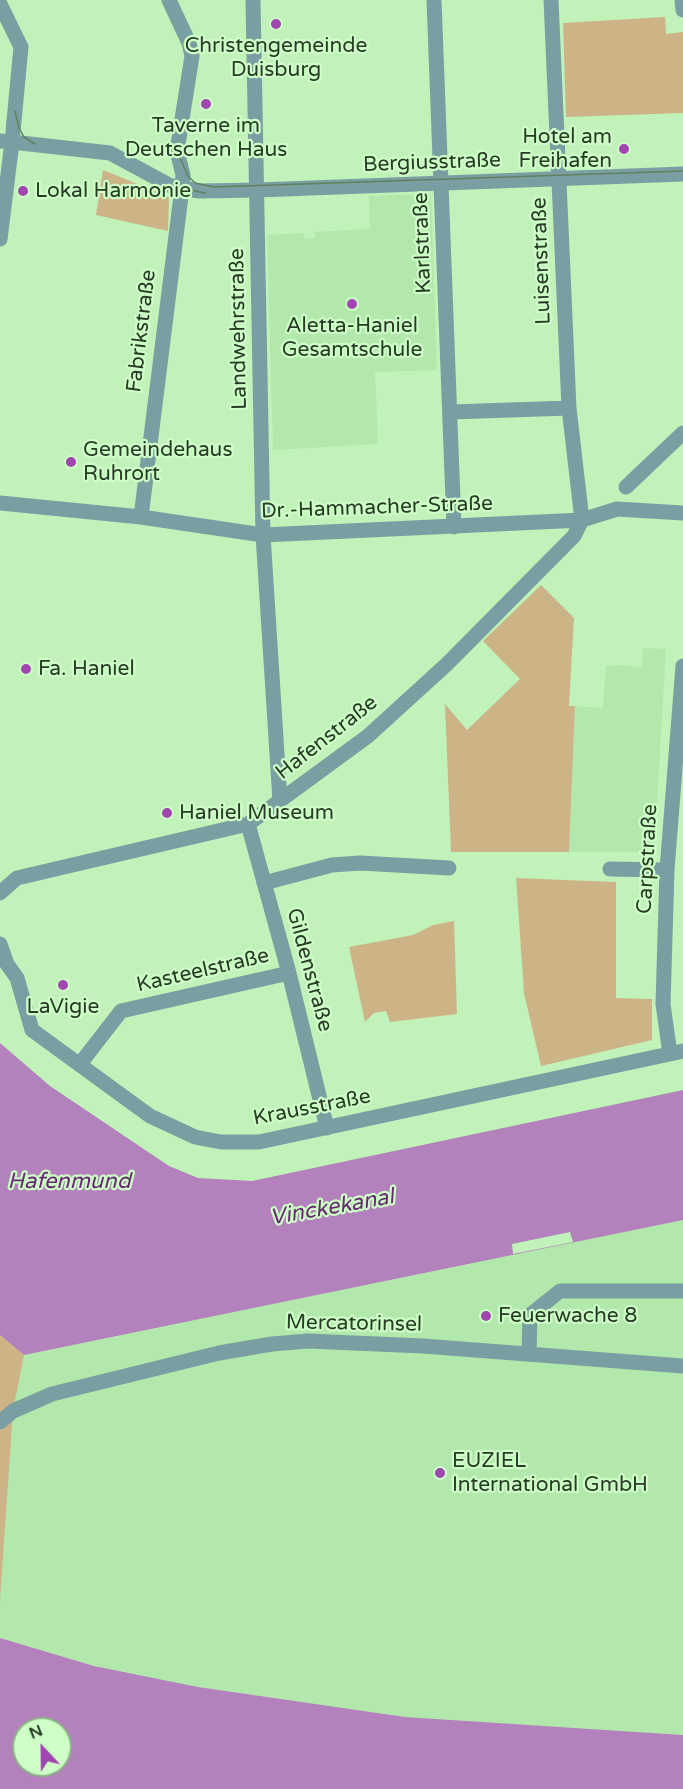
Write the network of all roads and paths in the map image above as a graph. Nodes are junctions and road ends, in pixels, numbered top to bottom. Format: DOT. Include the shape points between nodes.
graph roads {
  1 [pos="169,0"];
  2 [pos="253,0"];
  3 [pos="434,0"];
  4 [pos="551,0"];
  5 [pos="682,0"];
  6 [pos="0,4"];
  7 [pos="683,10"];
  8 [pos="6,141"];
  9 [pos="178,156"];
  10 [pos="150,174"];
  11 [pos="683,174"];
  12 [pos="559,178"];
  13 [pos="441,184"];
  14 [pos="182,188"];
  15 [pos="258,190"];
  16 [pos="0,239"];
  17 [pos="569,408"];
  18 [pos="451,412"];
  19 [pos="683,432"];
  20 [pos="626,487"];
  21 [pos="0,503"];
  22 [pos="683,513"];
  23 [pos="141,517"];
  24 [pos="582,520"];
  25 [pos="454,527"];
  26 [pos="263,535"];
  27 [pos="683,666"];
  28 [pos="280,801"];
  29 [pos="248,824"];
  30 [pos="449,868"];
  31 [pos="610,868"];
  32 [pos="667,870"];
  33 [pos="264,883"];
  34 [pos="0,893"];
  35 [pos="0,944"];
  36 [pos="289,973"];
  37 [pos="677,1052"];
  38 [pos="80,1064"];
  39 [pos="327,1128"];
  40 [pos="683,1291"];
  41 [pos="529,1354"];
  42 [pos="683,1366"];
  43 [pos="0,1422"];
  1 -- 9 [label="street, Fabrikstraße" via="192,56"];
  2 -- 15 [label="street, Landwehrstraße"];
  3 -- 13 [label="street, Karlstraße"];
  4 -- 12 [label="street, Luisenstraße"];
  5 -- 7 [label="street"];
  6 -- 8 [label="street" via="21,47 15,111"];
  8 -- 10 [label="street, Bergiusstraße" via="110,153"];
  8 -- 16 [label="street"];
  9 -- 10 [label="street" via="166,170"];
  9 -- 14 [label="street, Fabrikstraße"];
  10 -- 14 [label="street, Bergiusstraße"];
  11 -- 12 [label="street, Bergiusstraße"];
  12 -- 13 [label="street, Bergiusstraße"];
  12 -- 17 [label="street, Luisenstraße"];
  13 -- 15 [label="street, Bergiusstraße"];
  13 -- 18 [label="street, Karlstraße"];
  14 -- 15 [label="street, Bergiusstraße"];
  14 -- 23 [label="street, Fabrikstraße"];
  15 -- 26 [label="street, Landwehrstraße"];
  17 -- 18 [label="street"];
  17 -- 24 [label="street, Luisenstraße"];
  18 -- 25 [label="street, Karlstraße"];
  19 -- 20 [label="street"];
  21 -- 23 [label="street, Dr.-Hammacher-Straße"];
  22 -- 24 [label="street, Dr.-Hammacher-Straße" via="617,509"];
  23 -- 26 [label="street, Dr.-Hammacher-Straße"];
  24 -- 25 [label="street, Dr.-Hammacher-Straße"];
  24 -- 28 [label="street, Hafenstraße" via="574,536 447,664 368,736"];
  25 -- 26 [label="street, Dr.-Hammacher-Straße"];
  26 -- 28 [label="street, Landwehrstraße"];
  27 -- 32 [label="street, Carpstraße"];
  28 -- 29 [label="street, Hafenstraße"];
  29 -- 33 [label="street, Gildenstraße"];
  29 -- 34 [label="street, Hafenstraße" via="16,879"];
  30 -- 33 [label="street" via="332,865"];
  31 -- 32 [label="street"];
  32 -- 37 [label="street, Carpstraße" via="663,1004"];
  33 -- 36 [label="street, Gildenstraße"];
  35 -- 38 [label="street, Krausstraße" via="17,978 32,1030"];
  36 -- 38 [label="street, Kasteelstraße" via="121,1011"];
  36 -- 39 [label="street, Gildenstraße"];
  37 -- 39 [label="street, Krausstraße"];
  38 -- 39 [label="street, Krausstraße" via="150,1116 195,1137 260,1142"];
  40 -- 41 [label="street" via="560,1292 530,1315"];
  41 -- 42 [label="street, Mercatorinsel"];
  41 -- 43 [label="street, Mercatorinsel" via="364,1343 272,1344 52,1394 13,1411"];
}
